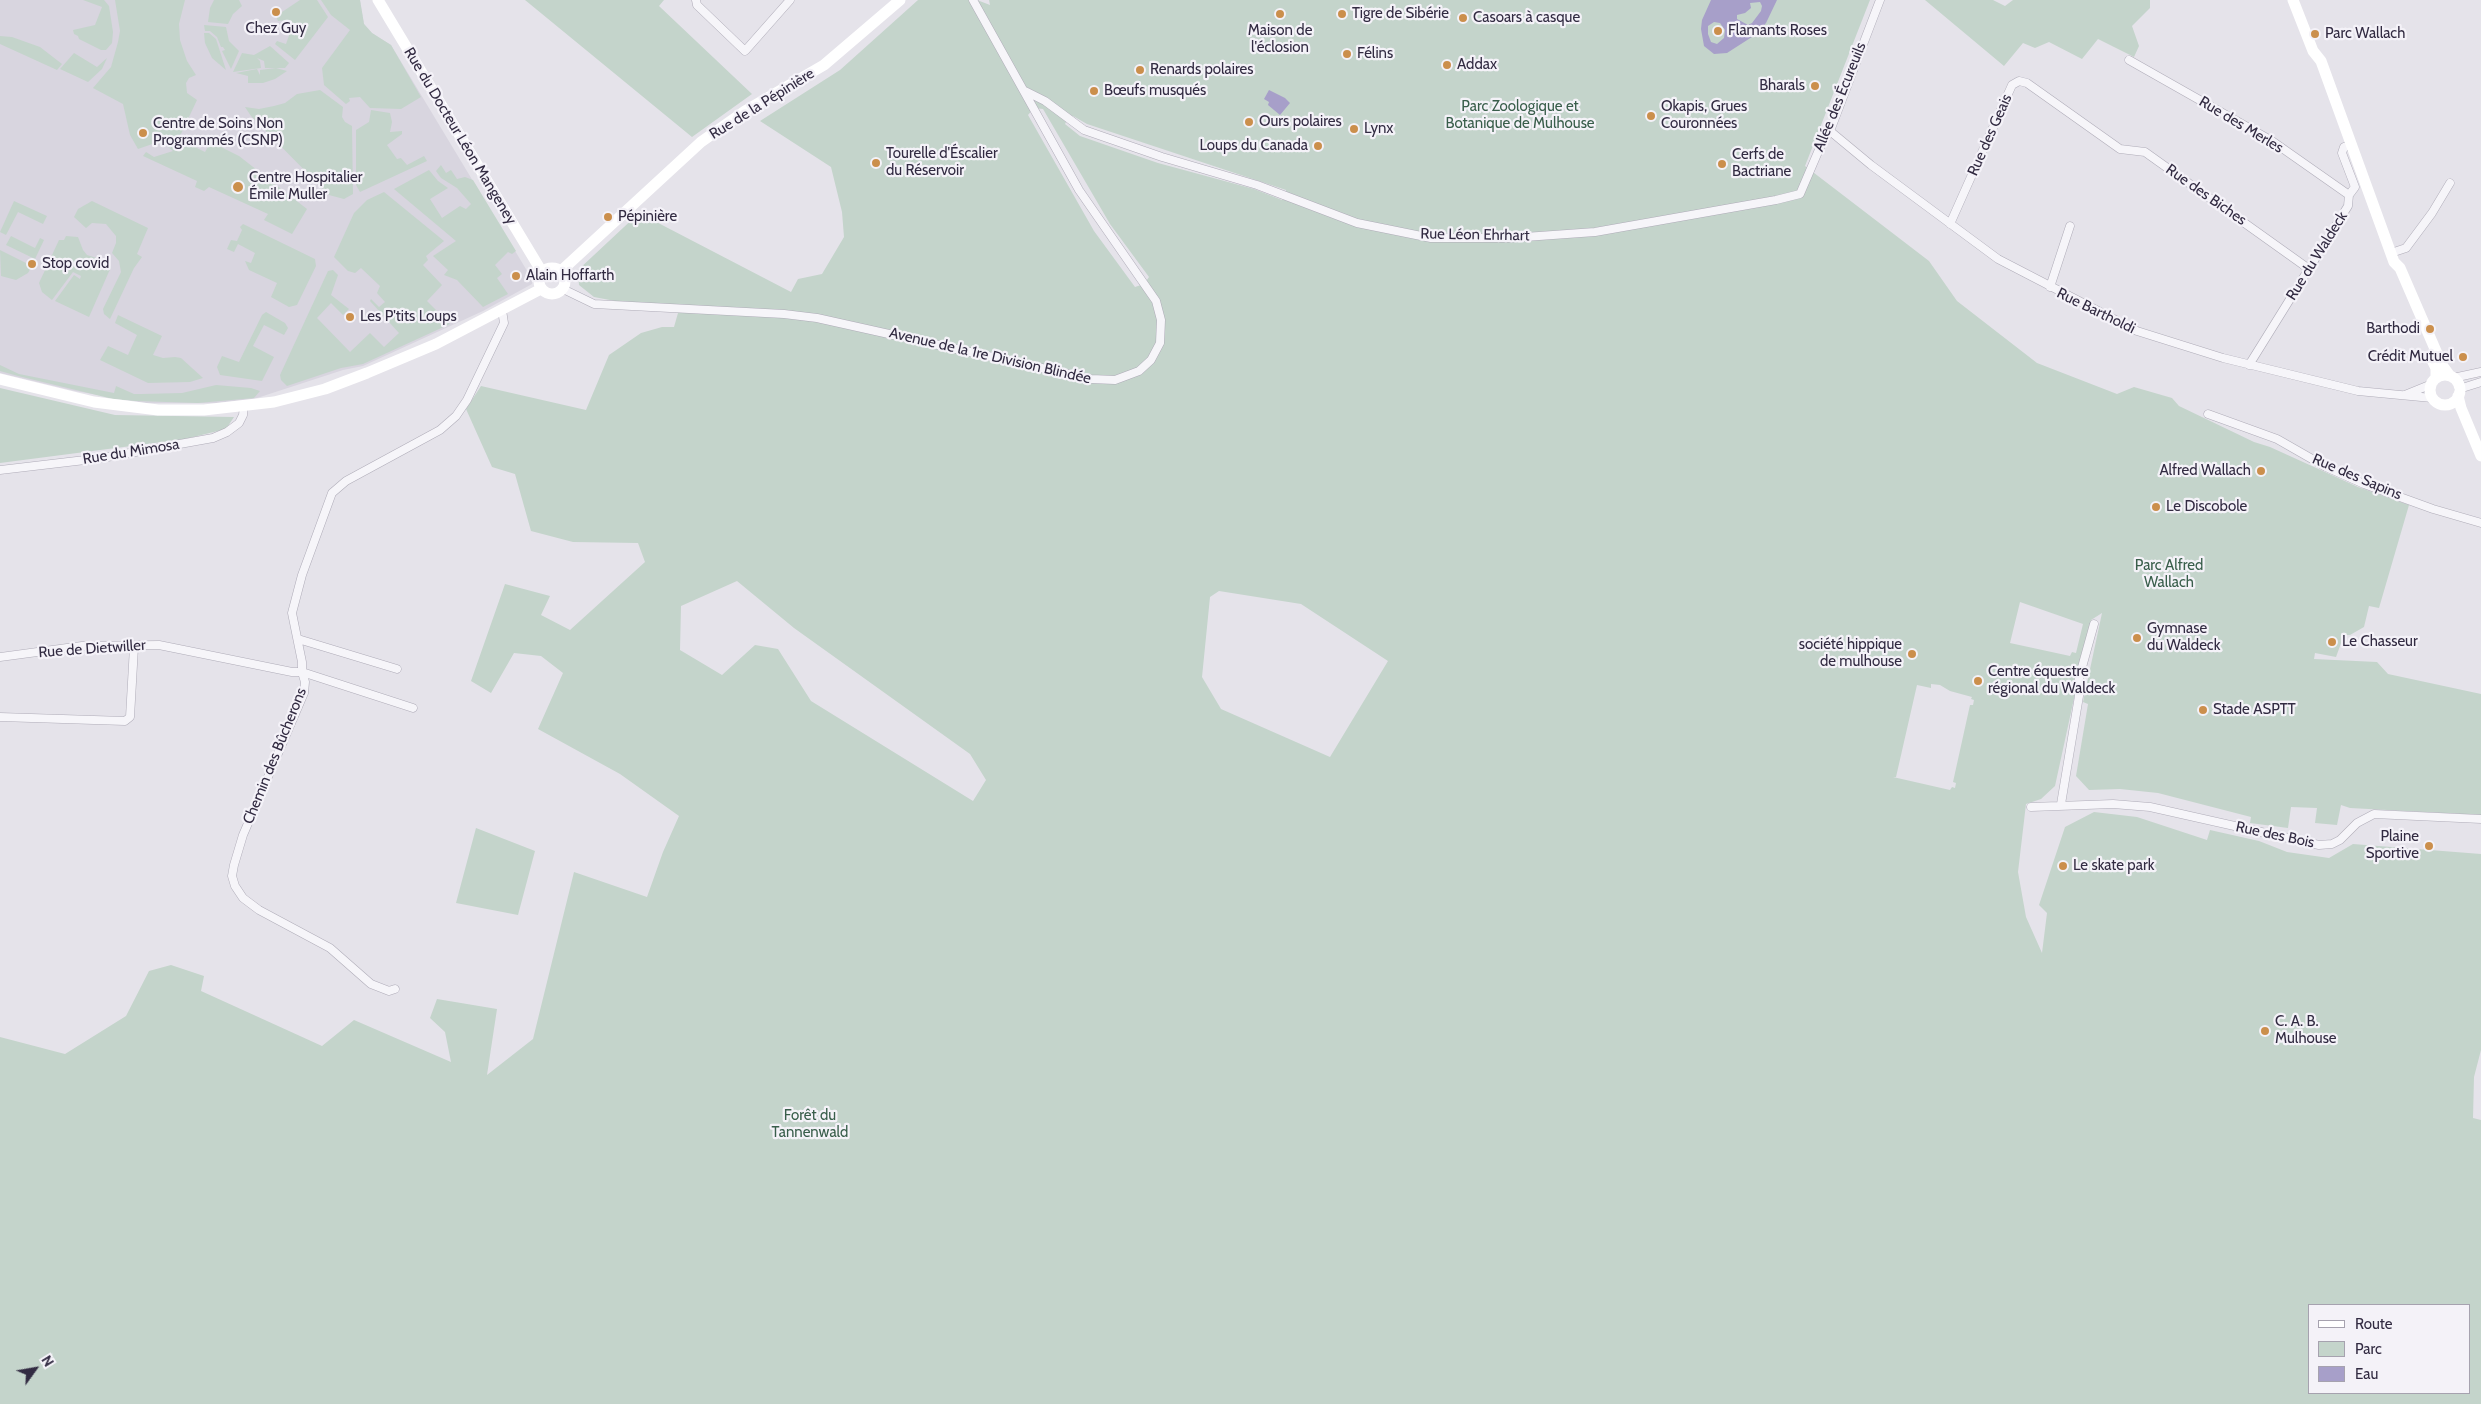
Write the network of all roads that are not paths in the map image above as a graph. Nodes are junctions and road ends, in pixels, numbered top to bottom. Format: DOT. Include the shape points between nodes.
graph roads {
  1 [pos="378,0"];
  2 [pos="790,0"];
  3 [pos="900,0"];
  4 [pos="973,0"];
  5 [pos="1880,0"];
  6 [pos="2293,0"];
  7 [pos="696,3"];
  8 [pos="2129,60"];
  9 [pos="1025,91"];
  10 [pos="1830,132"];
  11 [pos="2098,134"];
  12 [pos="2350,145"];
  13 [pos="2450,183"];
  14 [pos="1800,194"];
  15 [pos="2349,195"];
  16 [pos="1950,224"];
  17 [pos="2070,226"];
  18 [pos="2392,258"];
  19 [pos="2309,269"];
  20 [pos="561,271"];
  21 [pos="542,272"];
  22 [pos="2050,288"];
  23 [pos="541,289"];
  24 [pos="563,289"];
  25 [pos="502,310"];
  26 [pos="2249,365"];
  27 [pos="2481,372"];
  28 [pos="2452,377"];
  29 [pos="0,379"];
  30 [pos="2434,381"];
  31 [pos="2481,382"];
  32 [pos="2459,392"];
  33 [pos="2405,395"];
  34 [pos="2432,398"];
  35 [pos="2447,404"];
  36 [pos="244,406"];
  37 [pos="2208,414"];
  38 [pos="2475,444"];
  39 [pos="2481,456"];
  40 [pos="0,470"];
  41 [pos="2481,523"];
  42 [pos="2094,624"];
  43 [pos="298,639"];
  44 [pos="134,647"];
  45 [pos="0,657"];
  46 [pos="397,670"];
  47 [pos="302,672"];
  48 [pos="413,708"];
  49 [pos="0,717"];
  50 [pos="2061,804"];
  51 [pos="2031,807"];
  52 [pos="2481,819"];
  53 [pos="395,989"];
  1 -- 21 [label="main road, Rue du Docteur Léon Mangeney"];
  2 -- 7 [label="street" via="745,51"];
  3 -- 20 [label="main road, Rue de la Pépinière" via="824,66 701,142"];
  4 -- 9 [label="street, Avenue de la 1re Division Blindée"];
  5 -- 10 [label="street, Allée des Écureuils"];
  6 -- 12 [label="main road" via="2313,51 2321,61"];
  8 -- 15 [label="street, Rue des Merles" via="2272,141"];
  9 -- 14 [label="street, Rue Léon Ehrhart" via="1045,101 1084,130 1257,185 1357,223 1431,238 1511,238 1596,232"];
  9 -- 24 [label="street, Avenue de la 1re Division Blindée" via="1079,190 1156,301 1162,330 1160,343 1151,360 1139,370 1115,380 1091,380 817,318 594,304"];
  10 -- 14 [label="street, Allée des Écureuils" via="1820,145"];
  10 -- 16 [label="street, Rue Bartholdi"];
  11 -- 16 [label="street, Rue des Geais" via="2027,83 2019,81 2012,85"];
  11 -- 19 [label="street, Rue des Biches" via="2120,149 2145,152"];
  12 -- 15 [label="street, Rue du Waldeck" via="2344,147 2342,153 2355,186"];
  12 -- 18 [label="main road"];
  13 -- 18 [label="street" via="2406,248"];
  15 -- 19 [label="street, Rue du Waldeck" via="2348,206"];
  16 -- 22 [label="street, Rue Bartholdi" via="1998,259"];
  17 -- 22 [label="street"];
  18 -- 28 [label="main road" via="2400,268 2442,365"];
  18 -- 30 [label="main road" via="2393,271 2433,361"];
  19 -- 26 [label="street, Rue du Waldeck"];
  20 -- 21 [label="main road" via="549,268"];
  20 -- 24 [label="main road" via="566,278"];
  21 -- 23 [label="main road" via="539,280"];
  22 -- 26 [label="street, Rue Bartholdi" via="2137,331"];
  23 -- 24 [label="main road" via="551,295"];
  23 -- 25 [label="main road"];
  25 -- 36 [label="main road" via="436,344 347,381 281,400"];
  25 -- 43 [label="street, Chemin des Bûcherons" via="504,323 456,416 440,430 346,480 332,493 296,595 292,613"];
  26 -- 33 [label="street, Rue Bartholdi" via="2358,391"];
  27 -- 28 [label="street"];
  28 -- 30 [label="main road" via="2442,375"];
  28 -- 32 [label="main road"];
  29 -- 36 [label="main road" via="130,407 187,410"];
  30 -- 33 [label="street, Rue Bartholdi"];
  30 -- 34 [label="main road" via="2430,390"];
  31 -- 32 [label="street"];
  32 -- 35 [label="main road"];
  32 -- 38 [label="main road"];
  33 -- 34 [label="street, Rue Bartholdi"];
  34 -- 35 [label="main road"];
  35 -- 38 [label="main road"];
  36 -- 40 [label="street, Rue du Mimosa" via="238,423 213,438 102,458"];
  37 -- 41 [label="street, Rue des Sapins" via="2278,439 2326,467 2364,484"];
  38 -- 39 [label="main road"];
  42 -- 50 [label="street" via="2079,678 2079,696"];
  43 -- 46 [label="street"];
  43 -- 47 [label="street, Chemin des Bûcherons"];
  44 -- 45 [label="street, Rue de Dietwiller" via="82,646"];
  44 -- 47 [label="street, Rue de Dietwiller" via="159,645"];
  44 -- 49 [label="street" via="130,716 125,721"];
  47 -- 48 [label="street, Rue de Dietwiller"];
  47 -- 53 [label="street, Chemin des Bûcherons" via="306,682 304,694 243,834 232,876 243,898 259,910 330,948 371,984 389,991"];
  50 -- 51 [label="street, Rue des Bois"];
  50 -- 52 [label="street, Rue des Bois" via="2150,807 2318,845 2340,840 2357,823 2374,814"];
}
